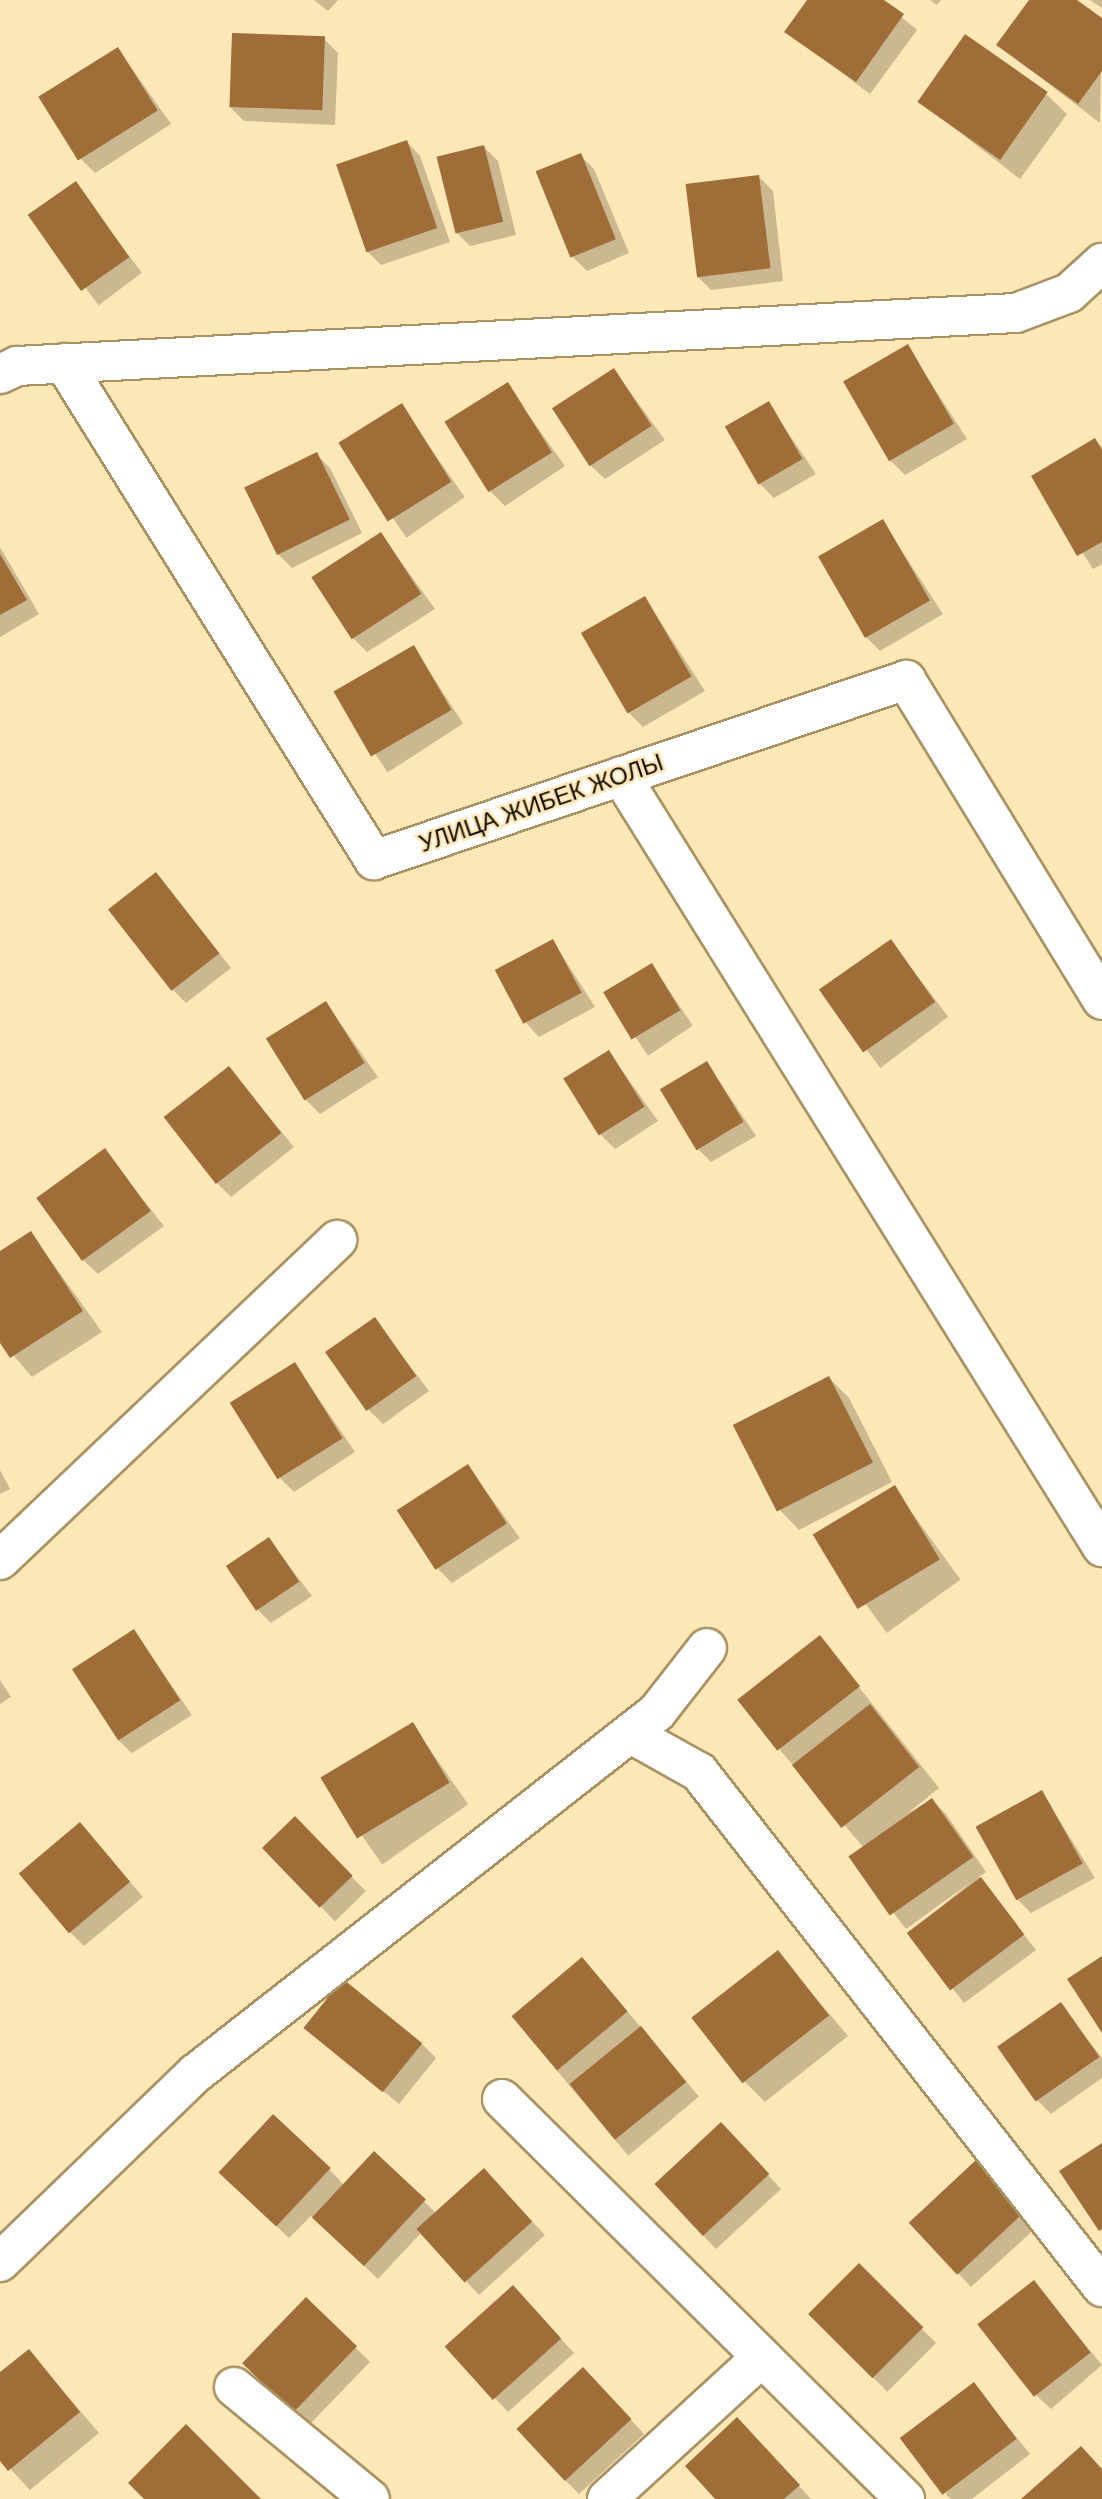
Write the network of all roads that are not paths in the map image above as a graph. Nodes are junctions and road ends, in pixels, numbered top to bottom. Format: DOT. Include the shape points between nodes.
graph roads {
  1 [pos="1102,263"];
  2 [pos="64,363"];
  3 [pos="0,374"];
  4 [pos="621,776"];
  5 [pos="1102,1000"];
  6 [pos="337,1240"];
  7 [pos="1102,1547"];
  8 [pos="0,1560"];
  9 [pos="706,1648"];
  10 [pos="631,1734"];
  11 [pos="502,2099"];
  12 [pos="0,2262"];
  13 [pos="1102,2287"];
  14 [pos="762,2357"];
  15 [pos="234,2387"];
  16 [pos="370,2499"];
  17 [pos="607,2499"];
  18 [pos="905,2499"];
  1 -- 2 [label="street" via="1069,293 1016,313"];
  2 -- 3 [label="street" via="18,366"];
  2 -- 4 [label="street, УЛИЦА ЖИБЕК ЖОЛЫ" via="374,860"];
  4 -- 5 [label="street, УЛИЦА ЖИБЕК ЖОЛЫ" via="906,680"];
  4 -- 7 [label="street"];
  6 -- 8 [label="street"];
  9 -- 10 [label="street" via="657,1712"];
  10 -- 12 [label="street" via="196,2073"];
  10 -- 13 [label="street" via="699,1772"];
  11 -- 14 [label="street"];
  14 -- 17 [label="street"];
  14 -- 18 [label="street"];
  15 -- 16 [label="street"];
}
